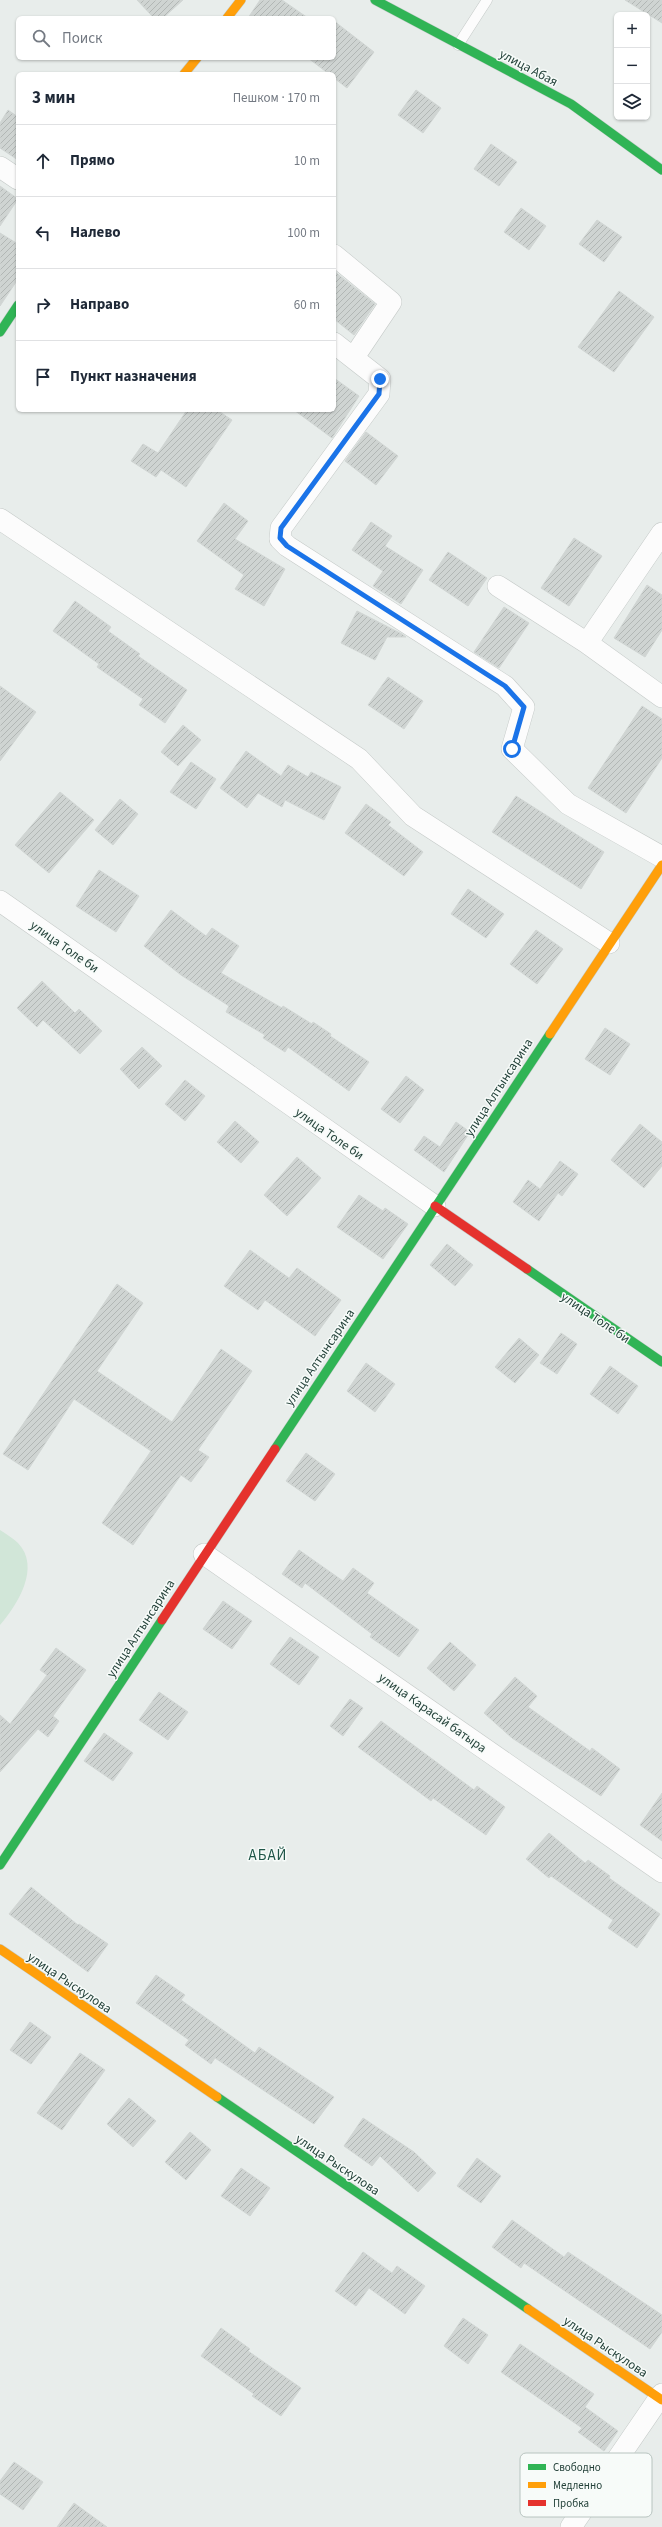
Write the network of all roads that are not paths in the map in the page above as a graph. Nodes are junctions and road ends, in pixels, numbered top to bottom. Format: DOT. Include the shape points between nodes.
graph roads {
  1 [pos="241,0"];
  2 [pos="375,0"];
  3 [pos="487,0"];
  4 [pos="229,16"];
  5 [pos="458,45"];
  6 [pos="195,60"];
  7 [pos="186,72"];
  8 [pos="0,167"];
  9 [pos="662,170"];
  10 [pos="16,178"];
  11 [pos="336,256"];
  12 [pos="16,308"];
  13 [pos="0,332"];
  14 [pos="336,344"];
  15 [pos="354,357"];
  16 [pos="0,518"];
  17 [pos="662,533"];
  18 [pos="498,586"];
  19 [pos="587,643"];
  20 [pos="662,697"];
  21 [pos="662,857"];
  22 [pos="662,865"];
  23 [pos="0,901"];
  24 [pos="609,944"];
  25 [pos="435,1206"];
  26 [pos="662,1362"];
  27 [pos="204,1554"];
  28 [pos="0,1865"];
  29 [pos="662,1872"];
  30 [pos="0,1949"];
  31 [pos="661,2397"];
  32 [pos="622,2453"];
  33 [pos="578,2517"];
  34 [pos="571,2527"];
  1 -- 4 [label="street"];
  2 -- 5 [label="street, улица Абая"];
  3 -- 5 [label="lane"];
  5 -- 9 [label="street, улица Абая" via="571,104"];
  6 -- 7 [label="street"];
  8 -- 10 [label="street"];
  11 -- 15 [label="street" via="391,302"];
  12 -- 13 [label="street"];
  14 -- 15 [label="street"];
  15 -- 21 [label="street" via="380,379 379,394 281,528 280,538 287,546 505,686 524,707 512,749 568,804"];
  16 -- 24 [label="street" via="359,759 413,816"];
  17 -- 19 [label="street"];
  18 -- 19 [label="street"];
  19 -- 20 [label="street"];
  22 -- 24 [label="street, улица Алтынсарина"];
  23 -- 25 [label="street, улица Толе би"];
  24 -- 25 [label="street, улица Алтынсарина"];
  25 -- 26 [label="street, улица Толе би"];
  25 -- 27 [label="street, улица Алтынсарина"];
  27 -- 28 [label="street, улица Алтынсарина"];
  27 -- 29 [label="street, улица Карасай батыра"];
  30 -- 31 [label="street, улица Рыскулова"];
  31 -- 32 [label="street"];
  33 -- 34 [label="street"];
}
